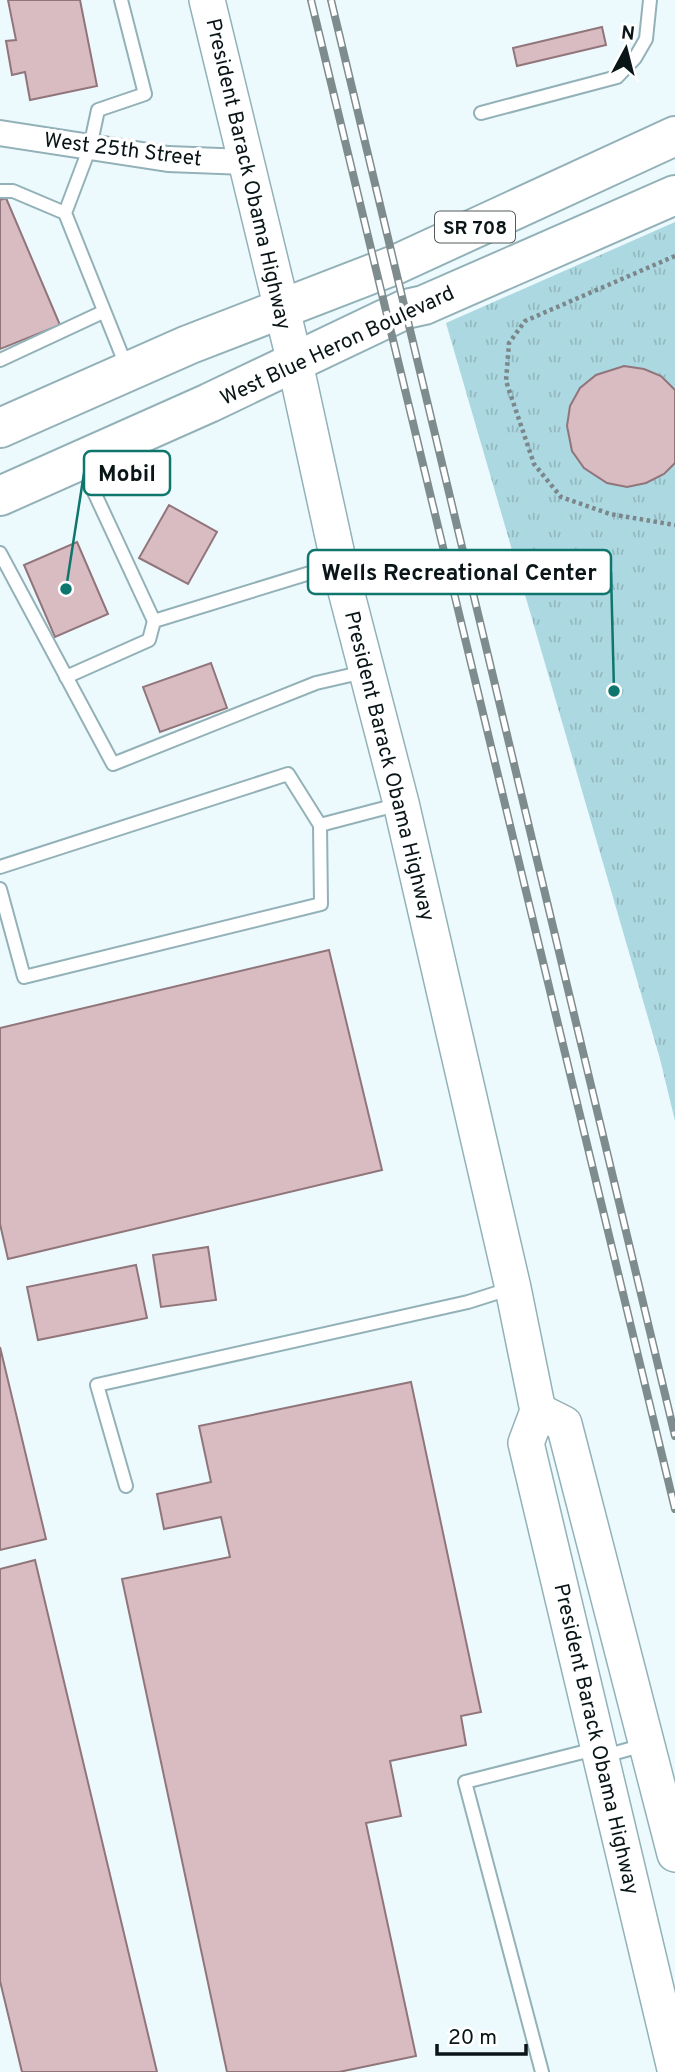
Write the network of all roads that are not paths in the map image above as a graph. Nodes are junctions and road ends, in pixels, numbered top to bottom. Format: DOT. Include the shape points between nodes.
graph roads {
  1 [pos="121,0"];
  2 [pos="207,0"];
  3 [pos="650,0"];
  4 [pos="481,113"];
  5 [pos="0,133"];
  6 [pos="675,136"];
  7 [pos="90,147"];
  8 [pos="246,162"];
  9 [pos="0,191"];
  10 [pos="675,195"];
  11 [pos="65,213"];
  12 [pos="280,309"];
  13 [pos="103,312"];
  14 [pos="0,360"];
  15 [pos="295,363"];
  16 [pos="129,372"];
  17 [pos="0,428"];
  18 [pos="80,460"];
  19 [pos="0,496"];
  20 [pos="0,553"];
  21 [pos="339,564"];
  22 [pos="154,621"];
  23 [pos="368,671"];
  24 [pos="66,677"];
  25 [pos="401,803"];
  26 [pos="320,825"];
  27 [pos="0,867"];
  28 [pos="0,889"];
  29 [pos="513,1288"];
  30 [pos="538,1411"];
  31 [pos="126,1486"];
  32 [pos="648,1744"];
  33 [pos="600,1753"];
  34 [pos="675,1854"];
  35 [pos="675,2069"];
  36 [pos="542,2072"];
  1 -- 7 [label="lane" via="145,94 98,110"];
  2 -- 8 [label="main road, President Barack Obama Highway"];
  3 -- 4 [label="lane" via="646,39 617,77"];
  5 -- 7 [label="street, West 25th Street"];
  6 -- 12 [label="main road, SR 708" via="395,265"];
  7 -- 8 [label="street, West 25th Street" via="168,159"];
  7 -- 11 [label="lane"];
  8 -- 12 [label="main road, President Barack Obama Highway"];
  9 -- 11 [label="lane" via="13,191"];
  10 -- 15 [label="main road, West Blue Heron Boulevard / SR 708" via="406,309"];
  11 -- 13 [label="lane"];
  12 -- 15 [label="main road, President Barack Obama Highway"];
  12 -- 16 [label="main road, SR 708"];
  13 -- 14 [label="lane"];
  13 -- 16 [label="lane"];
  15 -- 18 [label="main road, West Blue Heron Boulevard / SR 708"];
  15 -- 21 [label="main road, President Barack Obama Highway"];
  16 -- 17 [label="main road, SR 708"];
  18 -- 19 [label="main road, West Blue Heron Boulevard / SR 708"];
  18 -- 22 [label="lane"];
  20 -- 24 [label="lane"];
  21 -- 22 [label="lane"];
  21 -- 23 [label="main road, President Barack Obama Highway"];
  22 -- 24 [label="lane" via="149,640"];
  23 -- 24 [label="lane" via="316,683 113,764"];
  23 -- 25 [label="main road, President Barack Obama Highway"];
  25 -- 26 [label="lane"];
  25 -- 29 [label="main road, President Barack Obama Highway"];
  26 -- 27 [label="lane" via="288,774"];
  26 -- 28 [label="lane" via="321,904 24,977"];
  29 -- 30 [label="main road, President Barack Obama Highway"];
  29 -- 31 [label="lane" via="97,1385"];
  30 -- 32 [label="main road, President Barack Obama Highway" via="564,1424"];
  30 -- 33 [label="main road, President Barack Obama Highway" via="526,1443"];
  32 -- 33 [label="lane"];
  32 -- 34 [label="main road, President Barack Obama Highway"];
  33 -- 35 [label="main road, President Barack Obama Highway"];
  33 -- 36 [label="lane" via="465,1782"];
}
